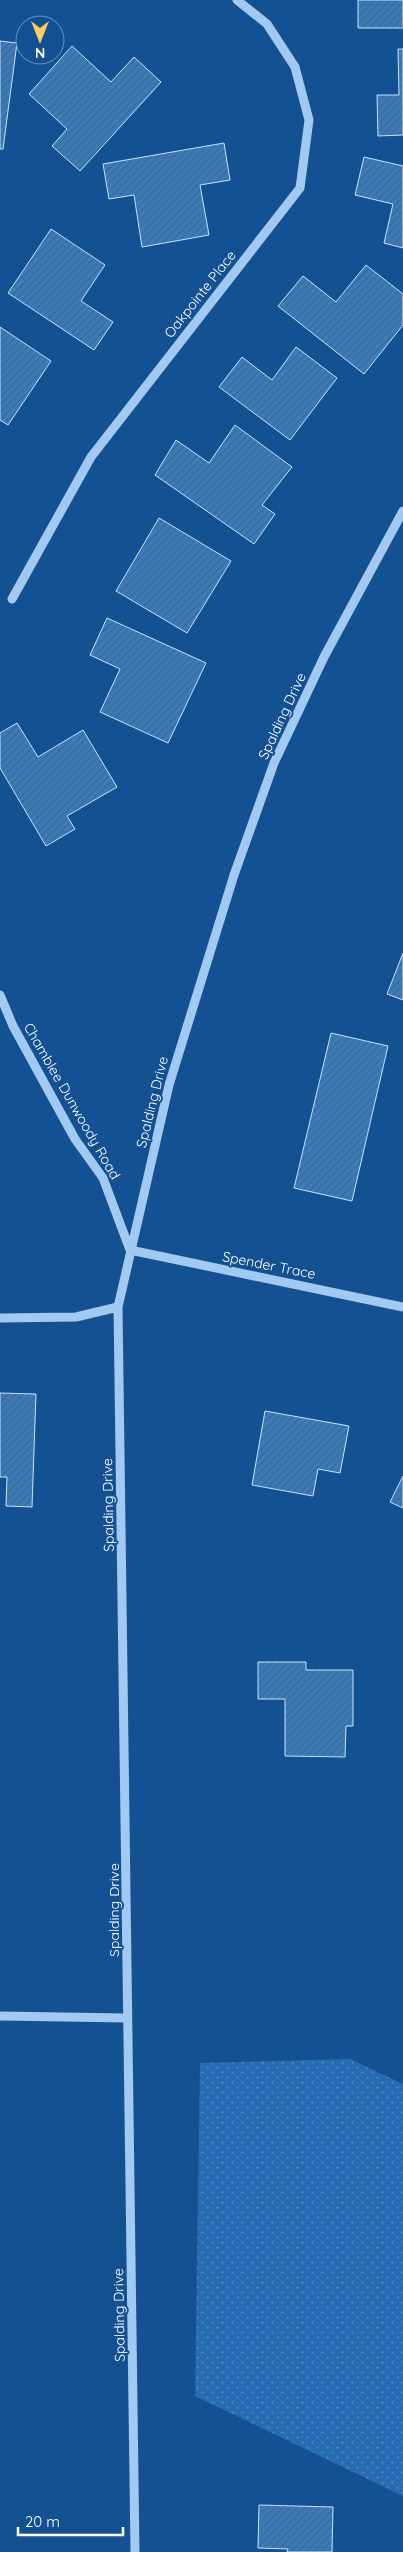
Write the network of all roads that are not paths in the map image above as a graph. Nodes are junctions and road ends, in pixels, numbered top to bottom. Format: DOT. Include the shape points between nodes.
graph roads {
  1 [pos="237,0"];
  2 [pos="403,511"];
  3 [pos="12,599"];
  4 [pos="0,995"];
  5 [pos="130,1250"];
  6 [pos="403,1306"];
  7 [pos="118,1307"];
  8 [pos="0,1318"];
  9 [pos="0,2016"];
  10 [pos="127,2018"];
  11 [pos="135,2552"];
  1 -- 3 [label="street, Oakpointe Place" via="267,24 295,67 309,120 300,188 91,457"];
  2 -- 5 [label="street, Spalding Drive" via="324,657 271,772 234,875 169,1086"];
  4 -- 5 [label="street, Chamblee Dunwoody Road" via="13,1026 75,1139 103,1178"];
  5 -- 6 [label="street, Spender Trace"];
  5 -- 7 [label="street, Spalding Drive"];
  7 -- 8 [label="street" via="76,1316"];
  7 -- 10 [label="street, Spalding Drive" via="127,1820"];
  9 -- 10 [label="street"];
  10 -- 11 [label="street, Spalding Drive"];
}
